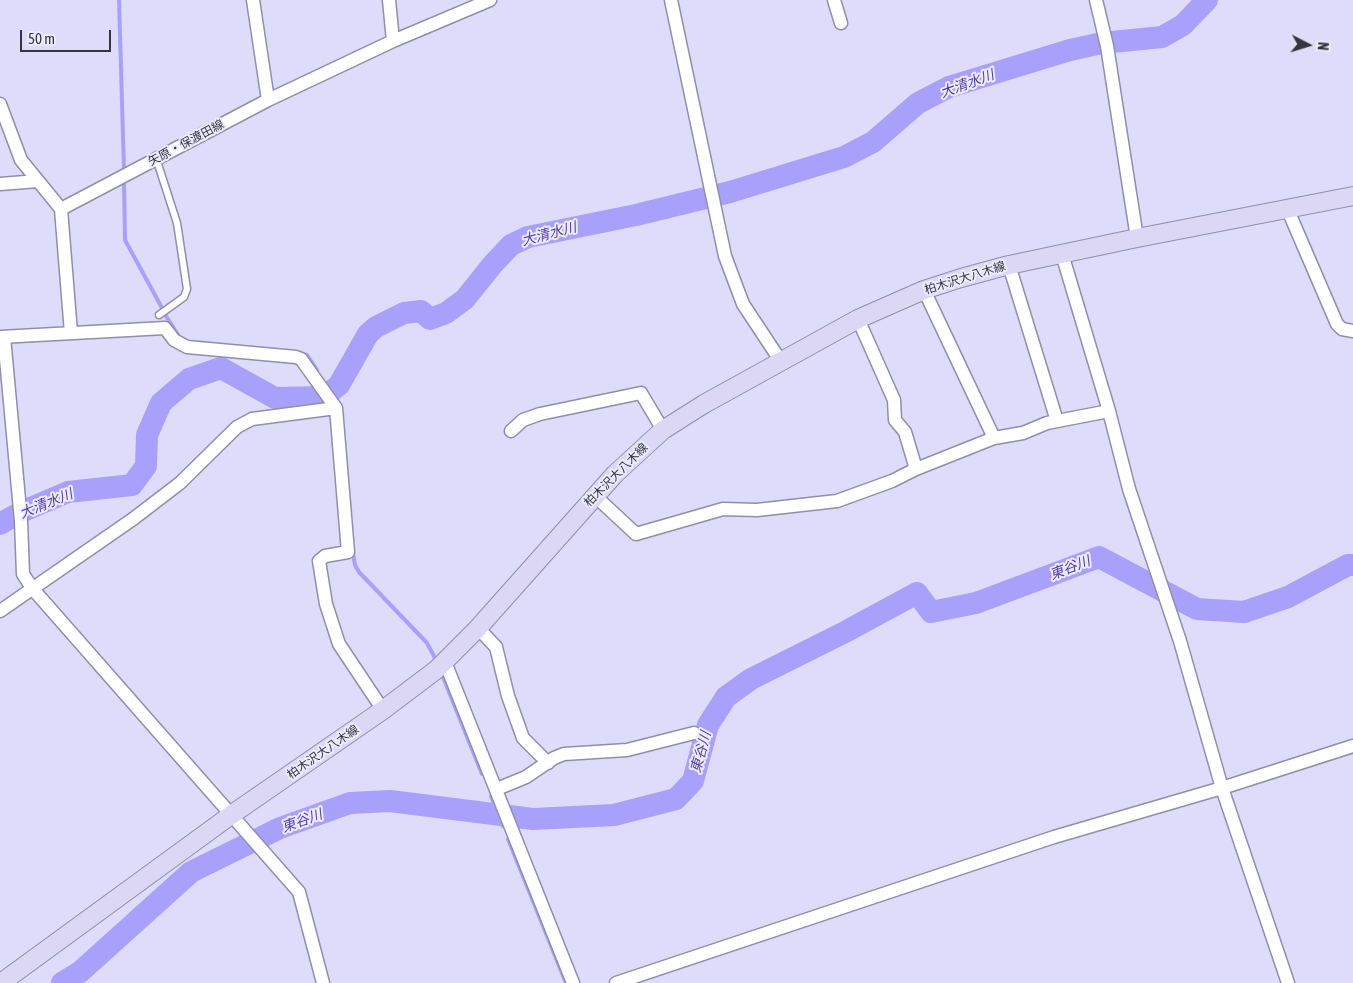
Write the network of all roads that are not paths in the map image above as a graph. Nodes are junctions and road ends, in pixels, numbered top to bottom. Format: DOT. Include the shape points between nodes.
graph roads {
  1 [pos="254,0"];
  2 [pos="389,0"];
  3 [pos="490,0"];
  4 [pos="671,0"];
  5 [pos="834,0"];
  6 [pos="1096,0"];
  7 [pos="841,23"];
  8 [pos="393,41"];
  9 [pos="268,100"];
  10 [pos="0,104"];
  11 [pos="156,158"];
  12 [pos="38,182"];
  13 [pos="0,184"];
  14 [pos="1353,196"];
  15 [pos="61,208"];
  16 [pos="1287,208"];
  17 [pos="1137,238"];
  18 [pos="1062,254"];
  19 [pos="1009,265"];
  20 [pos="924,290"];
  21 [pos="159,315"];
  22 [pos="858,319"];
  23 [pos="1353,331"];
  24 [pos="71,333"];
  25 [pos="2,337"];
  26 [pos="780,360"];
  27 [pos="335,405"];
  28 [pos="1109,411"];
  29 [pos="1057,421"];
  30 [pos="663,430"];
  31 [pos="512,431"];
  32 [pos="994,438"];
  33 [pos="916,469"];
  34 [pos="594,495"];
  35 [pos="32,588"];
  36 [pos="0,611"];
  37 [pos="478,628"];
  38 [pos="445,662"];
  39 [pos="383,710"];
  40 [pos="694,733"];
  41 [pos="1353,746"];
  42 [pos="548,763"];
  43 [pos="1222,788"];
  44 [pos="498,792"];
  45 [pos="231,815"];
  46 [pos="1,983"];
  47 [pos="324,983"];
  48 [pos="574,983"];
  49 [pos="616,983"];
  50 [pos="1288,983"];
  1 -- 9 [label="street"];
  2 -- 8 [label="street"];
  3 -- 8 [label="street, 矢原・保渡田線"];
  4 -- 26 [label="street" via="725,256 743,304"];
  5 -- 7 [label="street"];
  6 -- 17 [label="street" via="1106,40"];
  8 -- 9 [label="street, 矢原・保渡田線"];
  9 -- 11 [label="street, 矢原・保渡田線"];
  10 -- 12 [label="street" via="21,160"];
  11 -- 15 [label="street, 矢原・保渡田線"];
  11 -- 21 [label="lane" via="177,223 187,290 184,297"];
  12 -- 13 [label="street"];
  12 -- 15 [label="street"];
  14 -- 16 [label="main road, 柏木沢大八木線"];
  15 -- 24 [label="street"];
  16 -- 17 [label="main road, 柏木沢大八木線"];
  16 -- 23 [label="street" via="1337,324 1342,329"];
  17 -- 18 [label="main road, 柏木沢大八木線"];
  18 -- 19 [label="main road, 柏木沢大八木線"];
  18 -- 28 [label="street"];
  19 -- 20 [label="main road, 柏木沢大八木線"];
  19 -- 29 [label="street"];
  20 -- 22 [label="main road, 柏木沢大八木線"];
  20 -- 32 [label="street"];
  22 -- 26 [label="main road, 柏木沢大八木線"];
  22 -- 33 [label="street" via="894,400 895,420 905,432"];
  24 -- 25 [label="street"];
  24 -- 27 [label="street" via="165,328 174,340 187,347 296,357 301,359"];
  25 -- 35 [label="street" via="20,507 23,574"];
  26 -- 30 [label="main road, 柏木沢大八木線"];
  27 -- 35 [label="street" via="252,419 237,427 180,483"];
  27 -- 39 [label="street" via="348,552 325,556 319,564 326,604 339,644"];
  28 -- 29 [label="street"];
  28 -- 43 [label="street" via="1129,489 1164,593"];
  29 -- 32 [label="street" via="1023,433"];
  30 -- 31 [label="street" via="641,393 540,414 524,420"];
  30 -- 34 [label="main road, 柏木沢大八木線"];
  32 -- 33 [label="street"];
  33 -- 34 [label="street" via="837,500 757,510 724,509 636,534"];
  34 -- 37 [label="main road, 柏木沢大八木線"];
  35 -- 36 [label="street"];
  35 -- 45 [label="street"];
  37 -- 38 [label="main road, 柏木沢大八木線"];
  37 -- 42 [label="street" via="496,647 523,738"];
  38 -- 39 [label="main road, 柏木沢大八木線"];
  38 -- 44 [label="street"];
  39 -- 45 [label="main road, 柏木沢大八木線"];
  40 -- 42 [label="street" via="627,750 564,754"];
  41 -- 43 [label="street"];
  42 -- 44 [label="street"];
  43 -- 49 [label="street" via="1054,837"];
  43 -- 50 [label="street"];
  44 -- 48 [label="street"];
  45 -- 46 [label="main road, 柏木沢大八木線"];
  45 -- 47 [label="street" via="299,892"];
}
